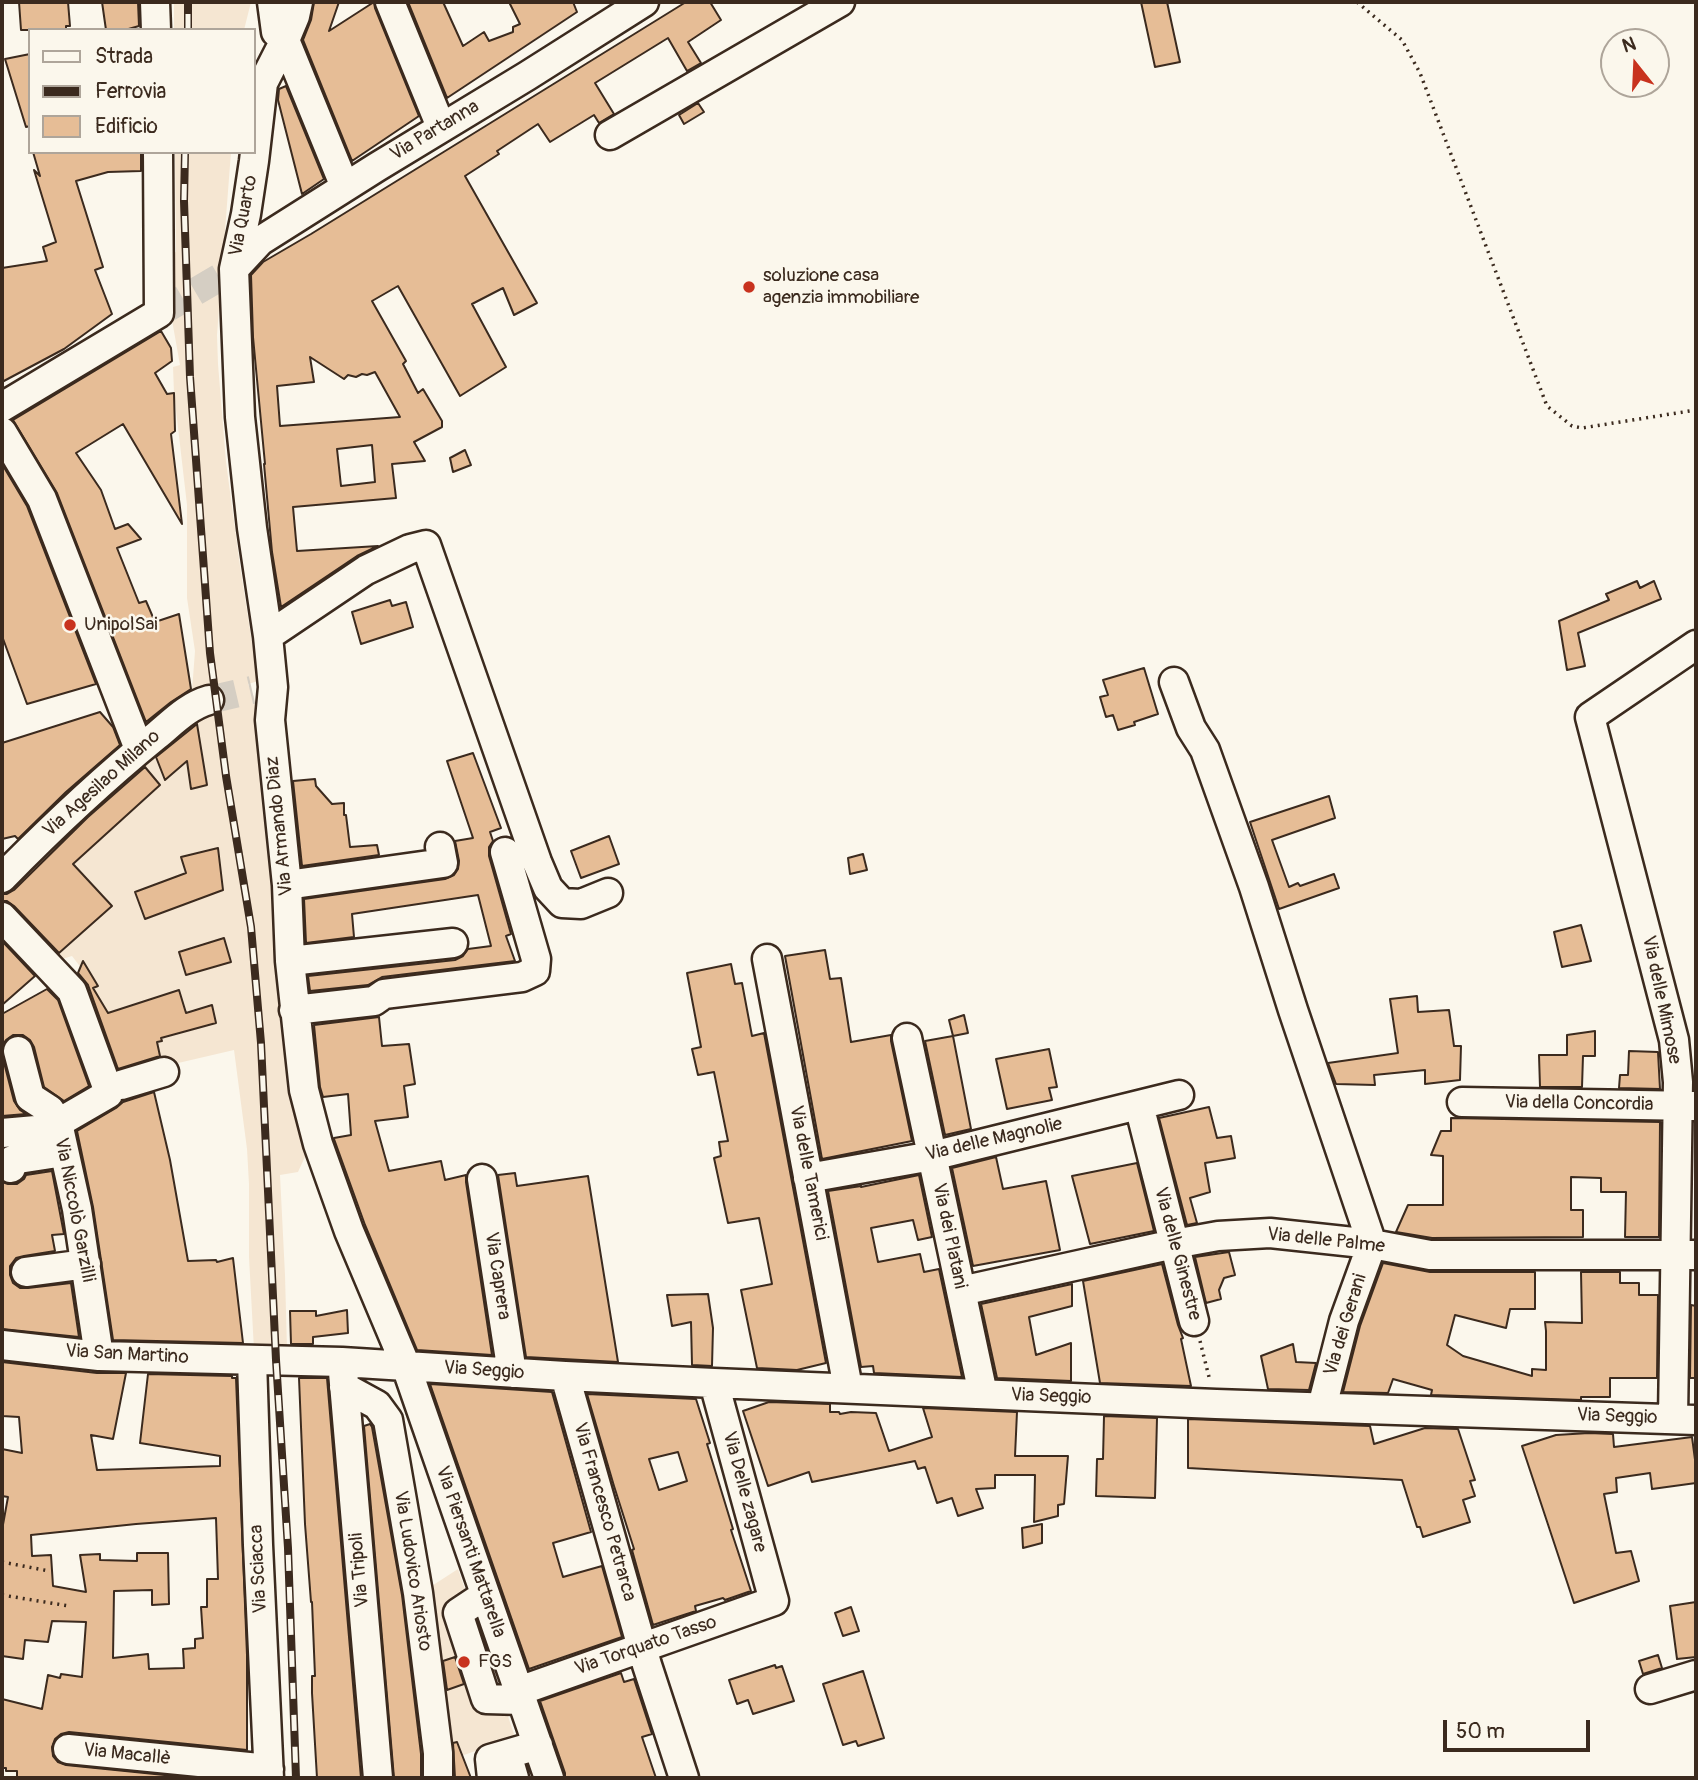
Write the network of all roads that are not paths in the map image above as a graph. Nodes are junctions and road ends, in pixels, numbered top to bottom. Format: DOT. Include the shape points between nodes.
graph roads {
  1 [pos="155,2"];
  2 [pos="272,2"];
  3 [pos="298,2"];
  4 [pos="390,2"];
  5 [pos="644,2"];
  6 [pos="840,2"];
  7 [pos="156,28"];
  8 [pos="285,40"];
  9 [pos="441,127"];
  10 [pos="610,135"];
  11 [pos="256,139"];
  12 [pos="158,154"];
  13 [pos="254,154"];
  14 [pos="345,187"];
  15 [pos="234,269"];
  16 [pos="2,407"];
  17 [pos="2,432"];
  18 [pos="268,636"];
  19 [pos="1696,645"];
  20 [pos="1174,682"];
  21 [pos="209,700"];
  22 [pos="139,750"];
  23 [pos="440,846"];
  24 [pos="505,852"];
  25 [pos="2,878"];
  26 [pos="287,885"];
  27 [pos="608,892"];
  28 [pos="2,917"];
  29 [pos="453,943"];
  30 [pos="767,959"];
  31 [pos="290,961"];
  32 [pos="294,1010"];
  33 [pos="907,1038"];
  34 [pos="18,1051"];
  35 [pos="164,1072"];
  36 [pos="107,1087"];
  37 [pos="1179,1095"];
  38 [pos="1462,1102"];
  39 [pos="1139,1105"];
  40 [pos="1687,1106"];
  41 [pos="2,1133"];
  42 [pos="60,1134"];
  43 [pos="932,1156"];
  44 [pos="11,1168"];
  45 [pos="808,1178"];
  46 [pos="482,1179"];
  47 [pos="1174,1244"];
  48 [pos="1372,1244"];
  49 [pos="1686,1255"];
  50 [pos="86,1264"];
  51 [pos="26,1272"];
  52 [pos="961,1291"];
  53 [pos="1194,1321"];
  54 [pos="2,1345"];
  55 [pos="99,1356"];
  56 [pos="252,1360"];
  57 [pos="406,1366"];
  58 [pos="512,1373"];
  59 [pos="343,1375"];
  60 [pos="565,1376"];
  61 [pos="714,1383"];
  62 [pos="848,1388"];
  63 [pos="983,1394"];
  64 [pos="1322,1407"];
  65 [pos="1685,1419"];
  66 [pos="774,1601"];
  67 [pos="642,1647"];
  68 [pos="1696,1675"];
  69 [pos="1650,1689"];
  70 [pos="520,1695"];
  71 [pos="538,1745"];
  72 [pos="68,1749"];
  73 [pos="511,1766"];
  74 [pos="269,1774"];
  75 [pos="379,1778"];
  76 [pos="438,1778"];
  77 [pos="492,1778"];
  78 [pos="549,1778"];
  79 [pos="684,1778"];
  1 -- 7 [label="street"];
  2 -- 8 [label="street" via="276,32"];
  3 -- 8 [label="street, Via Quarto"];
  4 -- 9 [label="street"];
  5 -- 9 [label="street, Via Partanna"];
  6 -- 10 [label="street"];
  8 -- 11 [label="street, Via Quarto" via="263,83"];
  8 -- 14 [label="street"];
  9 -- 14 [label="street, Via Partanna"];
  12 -- 16 [label="street" via="159,313"];
  13 -- 15 [label="street, Via Quarto"];
  14 -- 15 [label="street, Via Partanna" via="260,241"];
  15 -- 18 [label="street, Via Armando Diaz" via="240,416"];
  17 -- 22 [label="street" via="42,499"];
  18 -- 26 [label="street, Via Armando Diaz" via="263,688"];
  18 -- 27 [label="street" via="366,569 426,545 548,888 562,903 581,904"];
  19 -- 40 [label="street, Via delle Mimose" via="1590,717"];
  20 -- 48 [label="street" via="1191,728 1205,750 1254,887"];
  21 -- 22 [label="street, Via Agesilao Milano" via="196,704"];
  22 -- 25 [label="street, Via Agesilao Milano"];
  23 -- 26 [label="street" via="443,863"];
  24 -- 32 [label="street" via="536,958 535,971 522,977 383,994 374,1001"];
  26 -- 31 [label="street, Via Armando Diaz"];
  28 -- 36 [label="street" via="72,991"];
  29 -- 31 [label="street"];
  30 -- 45 [label="street, Via delle Tamerici"];
  31 -- 32 [label="street, Via Armando Diaz"];
  32 -- 57 [label="street, Via Armando Diaz" via="303,1090 318,1144"];
  33 -- 43 [label="street, Via dei Platani"];
  34 -- 42 [label="street" via="30,1097 50,1110"];
  35 -- 36 [label="street"];
  36 -- 42 [label="street, Via Niccolò Garzilli" via="108,1094"];
  37 -- 39 [label="street, Via delle Magnolie"];
  38 -- 40 [label="street, Via della Concordia"];
  39 -- 43 [label="street, Via delle Magnolie"];
  39 -- 47 [label="street, Via delle Ginestre"];
  40 -- 49 [label="street, Via delle Mimose"];
  41 -- 42 [label="street"];
  42 -- 44 [label="street" via="12,1160"];
  42 -- 50 [label="street, Via Niccolò Garzilli"];
  43 -- 45 [label="street, Via delle Magnolie"];
  43 -- 52 [label="street, Via dei Platani"];
  45 -- 62 [label="street, Via delle Tamerici"];
  46 -- 58 [label="street, Via Caprera"];
  47 -- 48 [label="street, Via delle Palme" via="1270,1233"];
  47 -- 52 [label="street, Via delle Palme"];
  47 -- 53 [label="street, Via delle Ginestre"];
  48 -- 49 [label="street, Via delle Palme" via="1430,1255"];
  48 -- 64 [label="street, Via dei Gerani" via="1344,1321"];
  49 -- 65 [label="street, Via delle Mimose"];
  50 -- 51 [label="street"];
  50 -- 55 [label="street, Via Niccolò Garzilli"];
  52 -- 63 [label="street, Via dei Platani"];
  54 -- 55 [label="street, Via San Martino"];
  55 -- 56 [label="street, Via San Martino"];
  56 -- 59 [label="street, Via San Martino"];
  56 -- 74 [label="street, Via Sciacca"];
  57 -- 58 [label="street, Via Seggio"];
  57 -- 59 [label="street, Via Seggio"];
  57 -- 70 [label="street, Via Piersanti Mattarella" via="485,1595 458,1613 486,1699"];
  58 -- 60 [label="street, Via Seggio"];
  59 -- 75 [label="street, Via Tripoli"];
  59 -- 76 [label="street, Via Ludovico Ariosto" via="388,1420 418,1593"];
  60 -- 61 [label="street, Via Seggio"];
  60 -- 67 [label="street, Via Francesco Petrarca"];
  61 -- 62 [label="street, Via Seggio"];
  61 -- 66 [label="street, Via Delle zagare"];
  62 -- 63 [label="street, Via Seggio"];
  63 -- 64 [label="street, Via Seggio"];
  64 -- 65 [label="street, Via Seggio"];
  66 -- 67 [label="street, Via Torquato Tasso"];
  67 -- 70 [label="street, Via Torquato Tasso"];
  67 -- 79 [label="street, Via Francesco Petrarca"];
  68 -- 69 [label="street"];
  70 -- 71 [label="street"];
  71 -- 73 [label="street"];
  71 -- 78 [label="street"];
  72 -- 74 [label="street, Via Macallè"];
  73 -- 77 [label="street" via="490,1759"];
}
